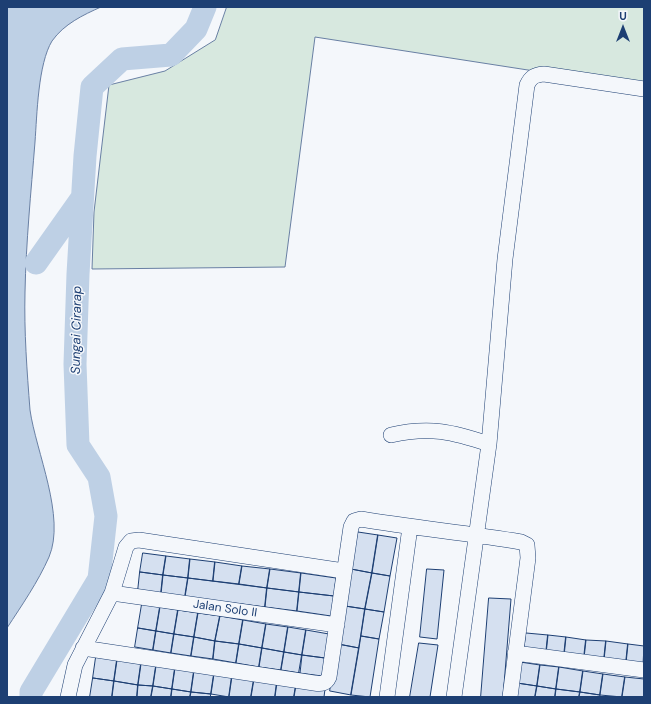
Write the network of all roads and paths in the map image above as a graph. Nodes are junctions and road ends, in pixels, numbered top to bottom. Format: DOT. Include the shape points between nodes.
graph roads {
  1 [pos="644,88"];
  2 [pos="391,435"];
  3 [pos="489,444"];
  4 [pos="410,527"];
  5 [pos="477,535"];
  6 [pos="344,571"];
  7 [pos="112,593"];
  8 [pos="337,625"];
  9 [pos="83,648"];
  10 [pos="515,653"];
  11 [pos="644,670"];
  12 [pos="68,697"];
  13 [pos="387,697"];
  14 [pos="454,697"];
  15 [pos="510,697"];
  1 -- 3 [label="street" via="544,74 532,76 527,85 505,259"];
  2 -- 3 [label="street" via="431,430 458,434"];
  3 -- 5 [label="street"];
  4 -- 5 [label="street"];
  4 -- 6 [label="street" via="361,519 354,521"];
  4 -- 13 [label="street"];
  5 -- 10 [label="street" via="527,545 528,558"];
  5 -- 14 [label="street"];
  6 -- 7 [label="street" via="139,540 131,541 126,547"];
  6 -- 8 [label="street"];
  7 -- 8 [label="street, Jalan Solo II"];
  7 -- 9 [label="street"];
  8 -- 9 [label="street" via="329,676 326,681 319,684"];
  9 -- 12 [label="street" via="75,665"];
  10 -- 11 [label="street"];
  10 -- 15 [label="street"];
}
